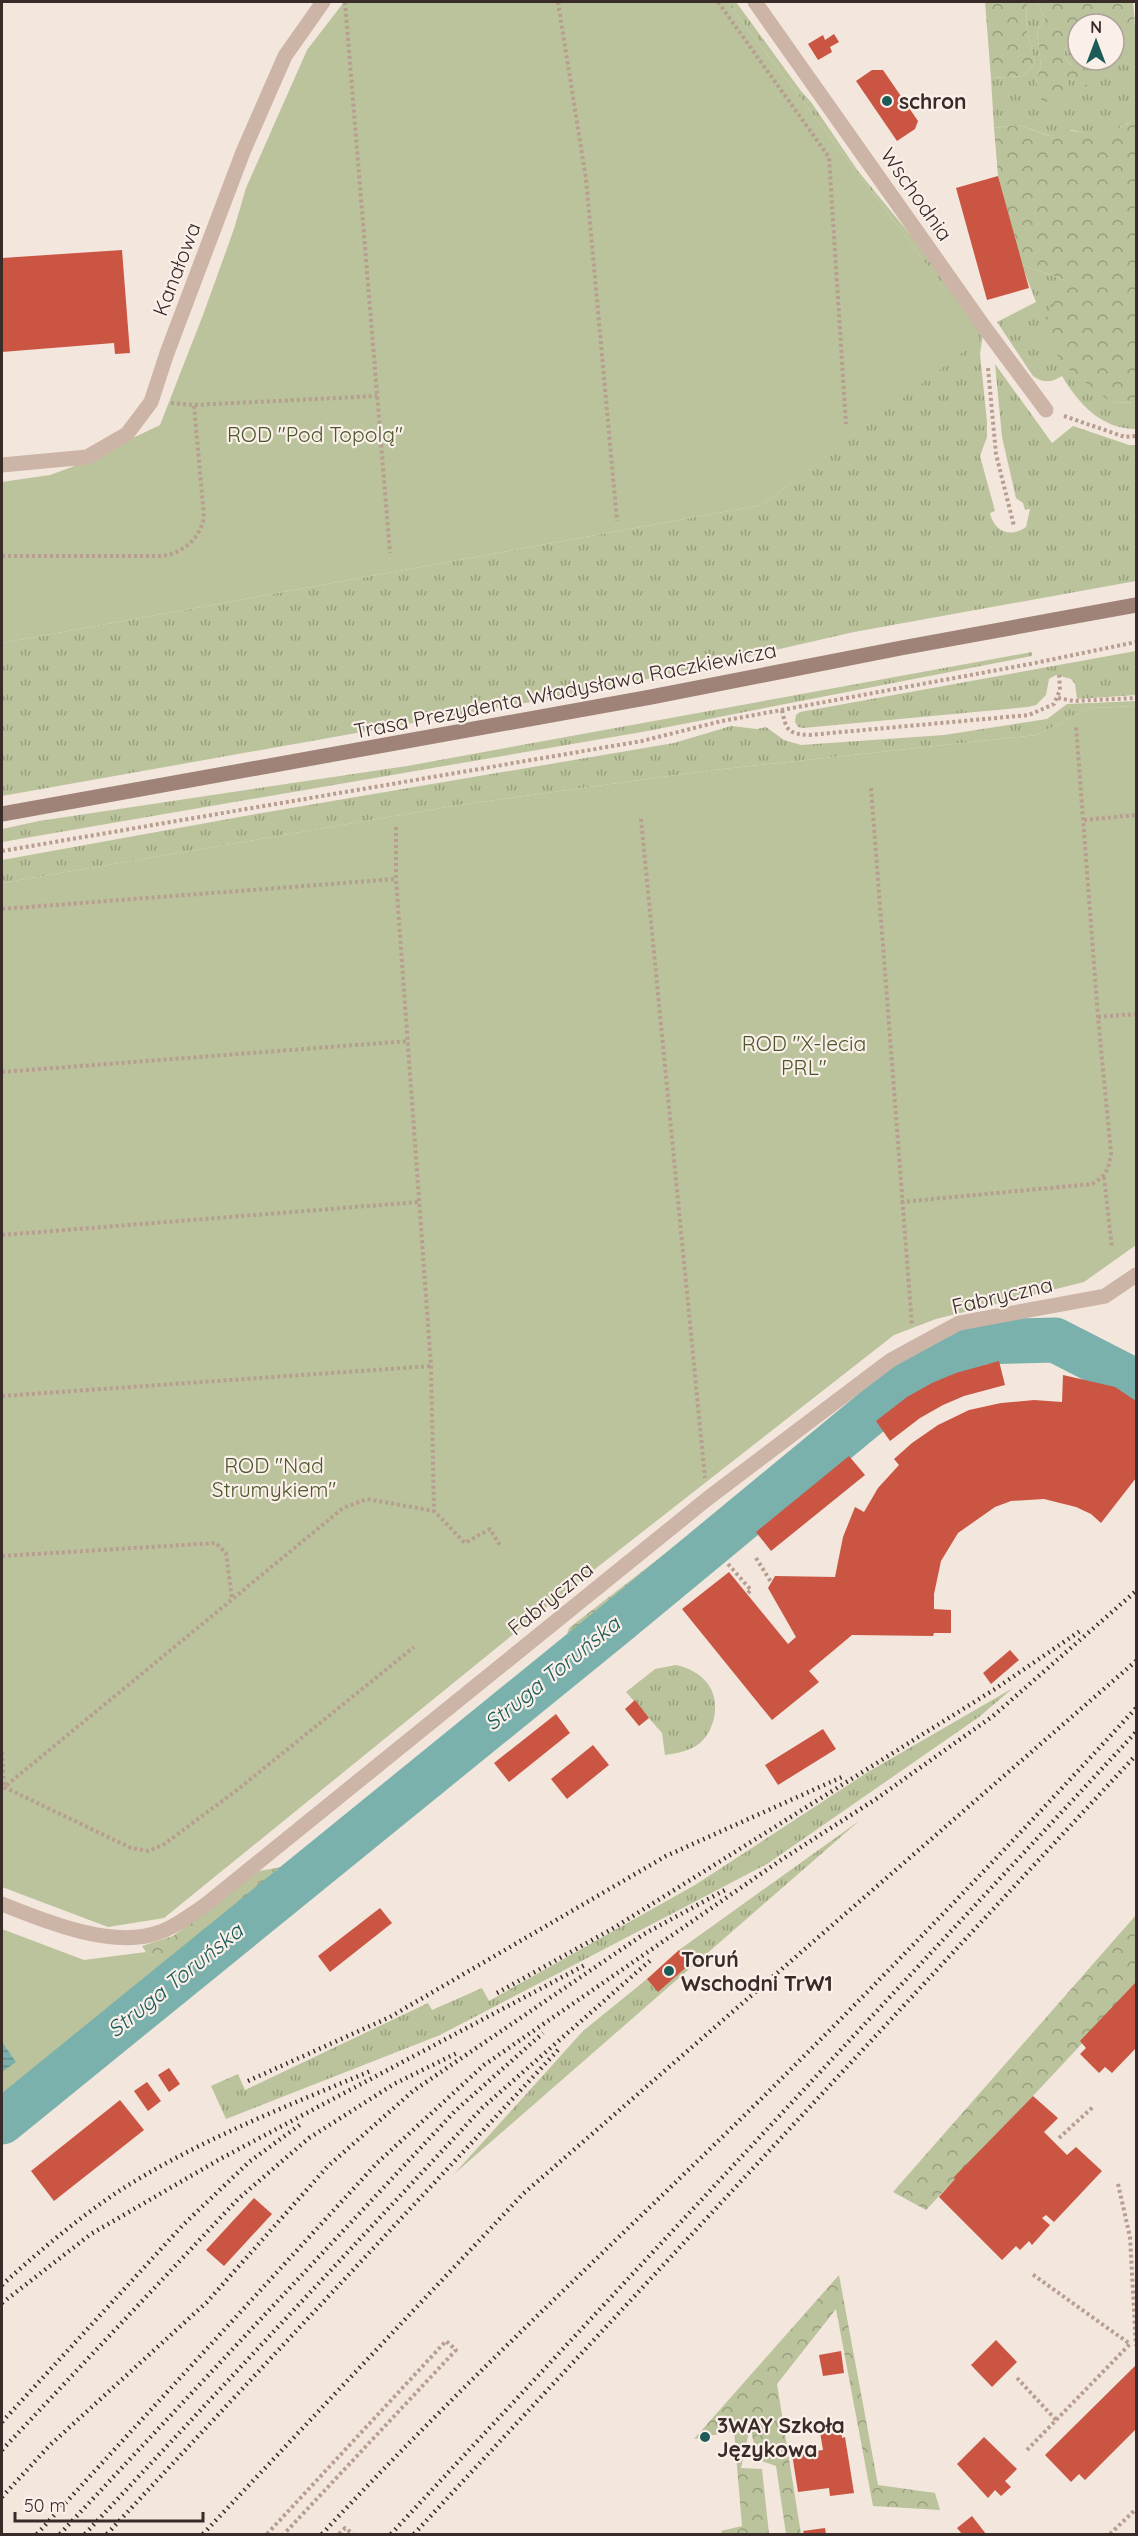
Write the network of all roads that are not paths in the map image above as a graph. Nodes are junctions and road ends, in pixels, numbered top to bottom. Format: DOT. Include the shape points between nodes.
graph roads {
  1 [pos="322,2"];
  2 [pos="755,2"];
  3 [pos="1046,410"];
  4 [pos="2,465"];
  5 [pos="1137,605"];
  6 [pos="2,814"];
  7 [pos="1137,1275"];
  8 [pos="2,1904"];
  1 -- 4 [label="street, Kanałowa" via="285,56 243,152 151,402 127,434 87,457"];
  2 -- 3 [label="street, Wschodnia"];
  5 -- 6 [label="main road, Trasa Prezydenta Władysława Raczkiewicza"];
  7 -- 8 [label="street, Fabryczna" via="1105,1296 959,1323 891,1360 707,1499 204,1906 159,1933 92,1934 57,1926"];
}
